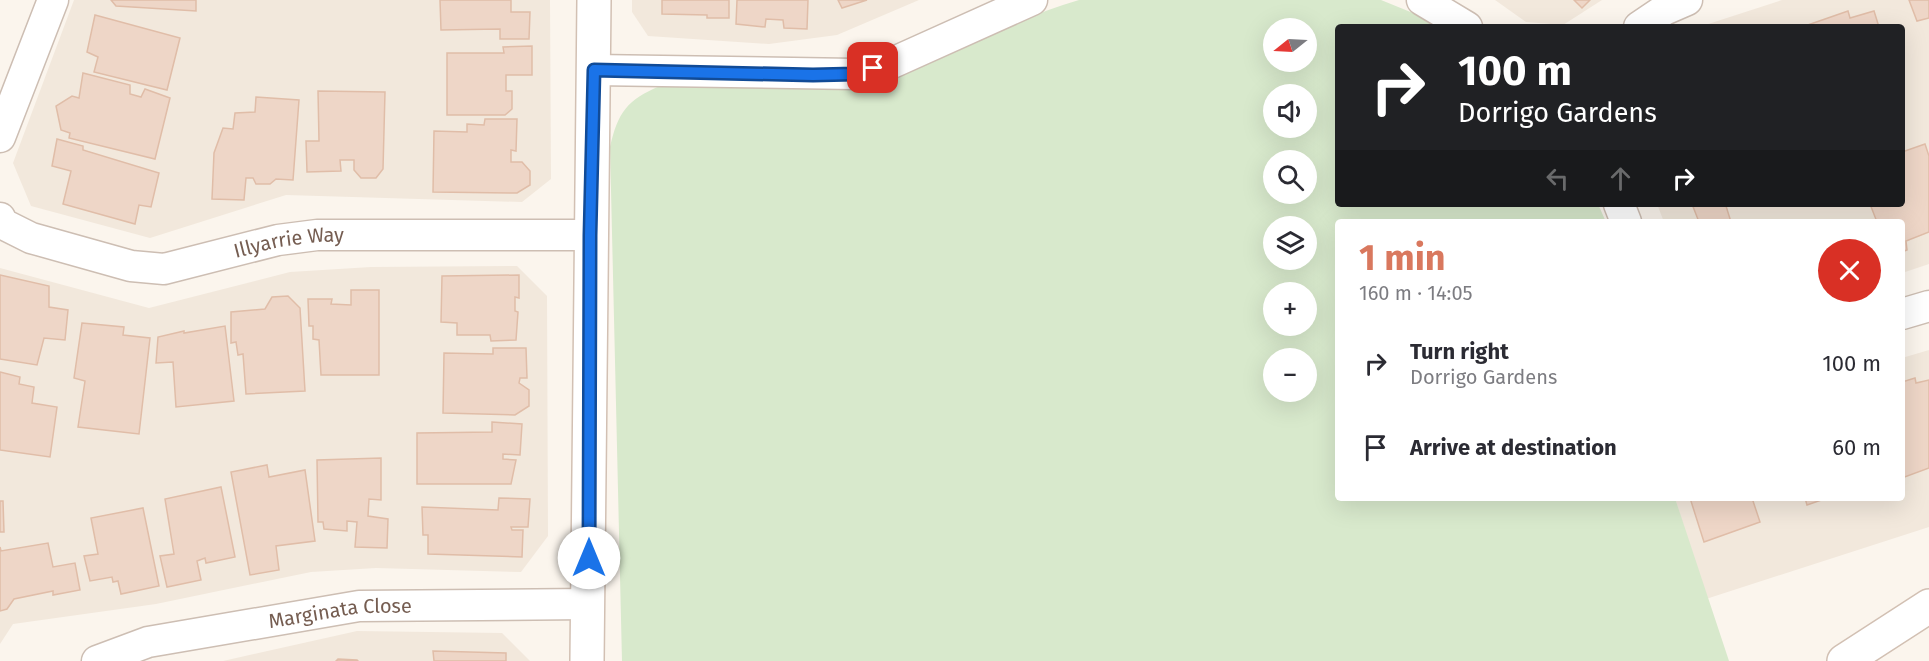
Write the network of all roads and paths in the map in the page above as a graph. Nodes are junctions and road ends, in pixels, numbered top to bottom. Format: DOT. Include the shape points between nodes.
graph roads {
  1 [pos="53,0"];
  2 [pos="594,0"];
  3 [pos="1032,0"];
  4 [pos="1422,0"];
  5 [pos="1687,0"];
  6 [pos="1462,24"];
  7 [pos="1643,24"];
  8 [pos="594,70"];
  9 [pos="0,137"];
  10 [pos="0,218"];
  11 [pos="590,235"];
  12 [pos="1929,306"];
  13 [pos="1905,313"];
  14 [pos="588,604"];
  15 [pos="1929,606"];
  16 [pos="97,661"];
  17 [pos="588,661"];
  18 [pos="1844,661"];
  1 -- 9 [label="street"];
  2 -- 8 [label="street"];
  3 -- 8 [label="street" via="892,63 854,74"];
  4 -- 6 [label="street"];
  5 -- 7 [label="street"];
  8 -- 11 [label="street"];
  10 -- 11 [label="street, Illyarrie Way" via="3,224 31,238 131,266 164,269 278,240 317,235"];
  11 -- 14 [label="street"];
  12 -- 13 [label="street"];
  14 -- 16 [label="street, Marginata Close" via="359,606 148,642"];
  14 -- 17 [label="street"];
  15 -- 18 [label="street"];
}
